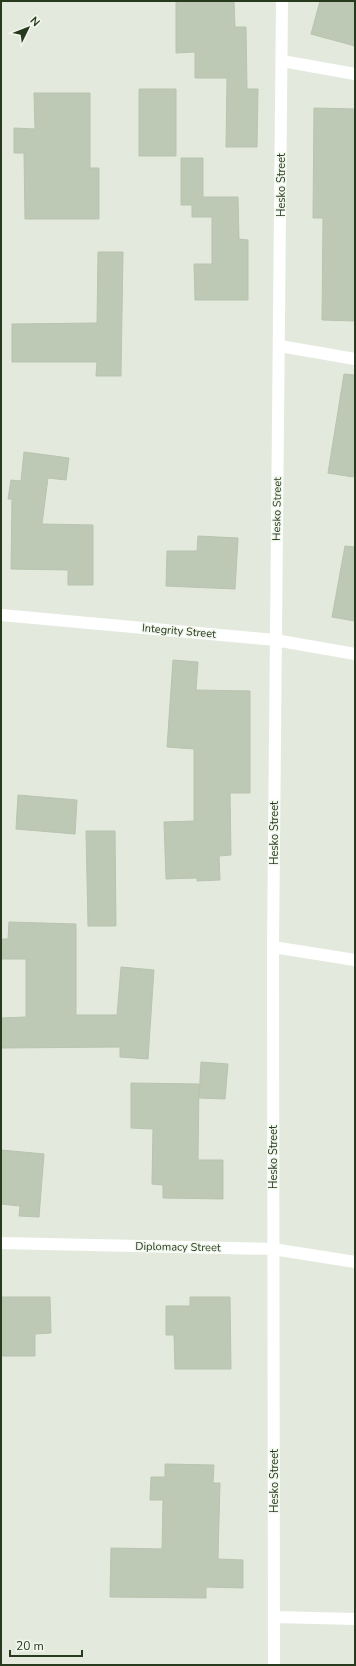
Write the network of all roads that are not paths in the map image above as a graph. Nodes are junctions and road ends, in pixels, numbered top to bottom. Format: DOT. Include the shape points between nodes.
graph roads {
  1 [pos="282,1"];
  2 [pos="282,61"];
  3 [pos="355,74"];
  4 [pos="280,346"];
  5 [pos="355,360"];
  6 [pos="1,615"];
  7 [pos="275,640"];
  8 [pos="355,654"];
  9 [pos="273,947"];
  10 [pos="355,960"];
  11 [pos="1,1243"];
  12 [pos="273,1249"];
  13 [pos="355,1262"];
  14 [pos="274,1617"];
  15 [pos="355,1619"];
  16 [pos="274,1665"];
  1 -- 2 [label="street, Hesko Street"];
  2 -- 3 [label="street"];
  2 -- 4 [label="street, Hesko Street"];
  4 -- 5 [label="street"];
  4 -- 7 [label="street, Hesko Street"];
  6 -- 7 [label="street, Integrity Street"];
  7 -- 8 [label="street, Integrity Street"];
  7 -- 9 [label="street, Hesko Street"];
  9 -- 10 [label="street"];
  9 -- 12 [label="street, Hesko Street"];
  11 -- 12 [label="street, Diplomacy Street"];
  12 -- 13 [label="street, Diplomacy Street"];
  12 -- 14 [label="street, Hesko Street"];
  14 -- 15 [label="street"];
  14 -- 16 [label="street, Hesko Street"];
}
